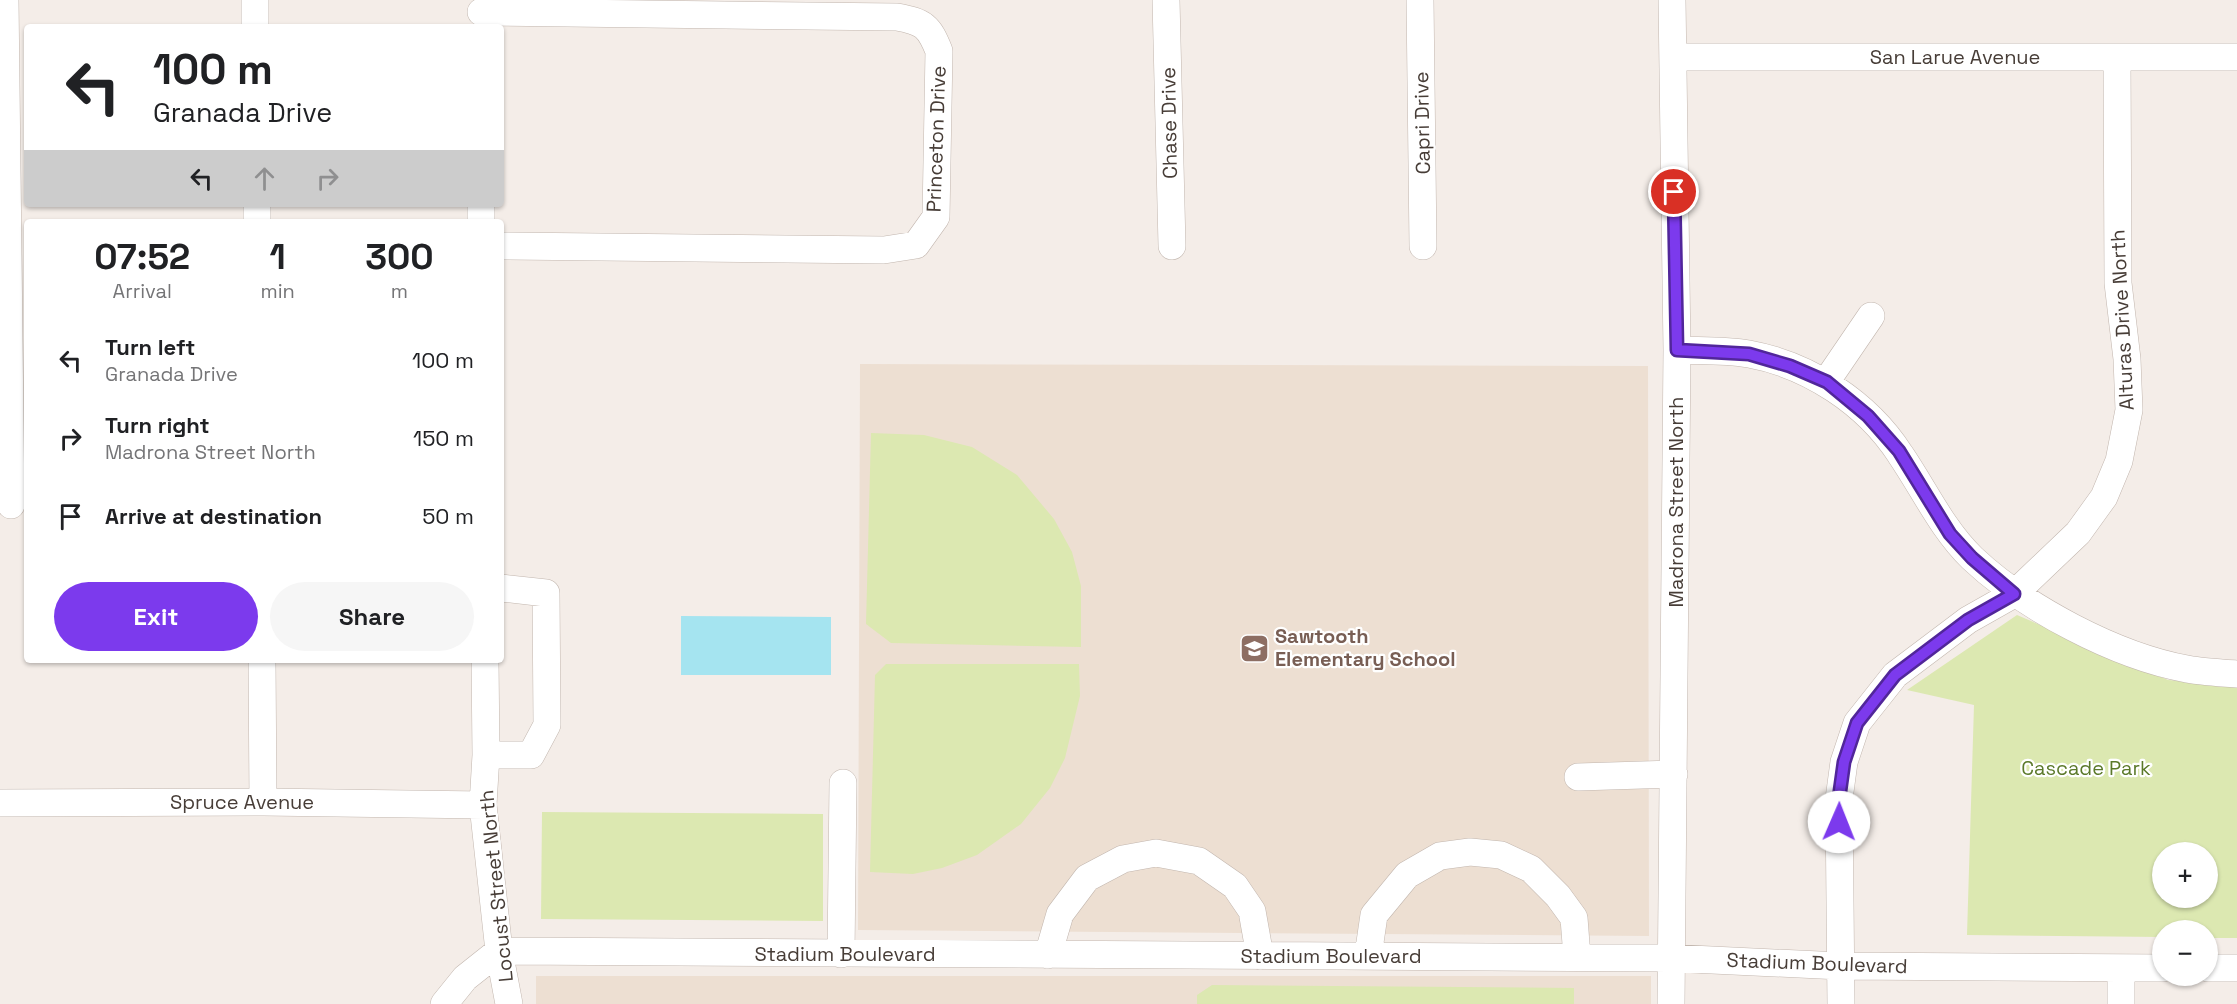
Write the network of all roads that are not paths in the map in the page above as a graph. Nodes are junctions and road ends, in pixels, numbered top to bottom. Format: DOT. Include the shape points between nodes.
graph roads {
  1 [pos="5,0"];
  2 [pos="255,0"];
  3 [pos="1166,0"];
  4 [pos="1420,0"];
  5 [pos="1672,0"];
  6 [pos="481,13"];
  7 [pos="255,24"];
  8 [pos="1673,57"];
  9 [pos="2116,57"];
  10 [pos="2237,57"];
  11 [pos="504,246"];
  12 [pos="1172,246"];
  13 [pos="1423,246"];
  14 [pos="1871,316"];
  15 [pos="1677,350"];
  16 [pos="1827,382"];
  17 [pos="12,505"];
  18 [pos="504,588"];
  19 [pos="2014,594"];
  20 [pos="262,663"];
  21 [pos="485,663"];
  22 [pos="2237,674"];
  23 [pos="486,755"];
  24 [pos="1674,774"];
  25 [pos="1578,777"];
  26 [pos="843,783"];
  27 [pos="263,802"];
  28 [pos="0,803"];
  29 [pos="483,805"];
  30 [pos="499,951"];
  31 [pos="841,954"];
  32 [pos="1048,955"];
  33 [pos="1260,956"];
  34 [pos="1368,956"];
  35 [pos="1577,957"];
  36 [pos="1670,958"];
  37 [pos="1841,966"];
  38 [pos="2121,968"];
  39 [pos="2152,968"];
  40 [pos="2218,968"];
  41 [pos="2237,968"];
  42 [pos="444,1004"];
  43 [pos="509,1004"];
  44 [pos="1671,1004"];
  45 [pos="1841,1004"];
  46 [pos="2121,1004"];
  1 -- 17 [label="street"];
  2 -- 7 [label="street"];
  3 -- 12 [label="street, Chase Drive"];
  4 -- 13 [label="street, Capri Drive"];
  5 -- 8 [label="street, Madrona Street North"];
  6 -- 11 [label="street, Princeton Drive" via="897,17 918,21 931,31 939,51 936,217 916,245 884,250"];
  8 -- 9 [label="street, San Larue Avenue"];
  8 -- 15 [label="street, Madrona Street North"];
  9 -- 10 [label="street, San Larue Avenue"];
  9 -- 19 [label="street, Alturas Drive North" via="2118,283 2129,410 2119,461 2104,497 2078,533"];
  14 -- 16 [label="street"];
  15 -- 16 [label="street" via="1749,354"];
  15 -- 24 [label="street, Madrona Street North"];
  16 -- 19 [label="street" via="1868,416 1899,451 1950,534"];
  18 -- 23 [label="street" via="546,593 547,725 531,755"];
  19 -- 22 [label="street" via="2133,655 2187,669"];
  19 -- 37 [label="street, Alturas Drive North" via="1968,620 1895,675 1857,723 1844,762 1839,798"];
  20 -- 27 [label="street"];
  21 -- 23 [label="street, Locust Street North"];
  23 -- 29 [label="street, Locust Street North"];
  24 -- 25 [label="street"];
  24 -- 36 [label="street, Madrona Street North"];
  26 -- 31 [label="street"];
  27 -- 28 [label="street, Spruce Avenue"];
  27 -- 29 [label="street, Spruce Avenue"];
  29 -- 30 [label="street, Locust Street North"];
  30 -- 31 [label="street, Stadium Boulevard"];
  30 -- 42 [label="street" via="465,978"];
  30 -- 43 [label="street, Locust Street North"];
  31 -- 32 [label="street, Stadium Boulevard"];
  32 -- 33 [label="street, Stadium Boulevard"];
  32 -- 33 [label="street" via="1060,914 1087,878 1123,859 1156,853 1199,861 1235,886 1252,911"];
  33 -- 34 [label="street, Stadium Boulevard"];
  34 -- 35 [label="street, Stadium Boulevard"];
  34 -- 35 [label="street" via="1374,915 1407,875 1440,856 1470,852 1501,855 1531,869 1574,918"];
  35 -- 36 [label="street, Stadium Boulevard"];
  36 -- 37 [label="street, Stadium Boulevard"];
  36 -- 44 [label="street, Madrona Street North"];
  37 -- 38 [label="street, Stadium Boulevard"];
  37 -- 45 [label="street, Alturas Drive North"];
  38 -- 39 [label="street, Stadium Boulevard"];
  38 -- 46 [label="street"];
  40 -- 41 [label="street"];
}
